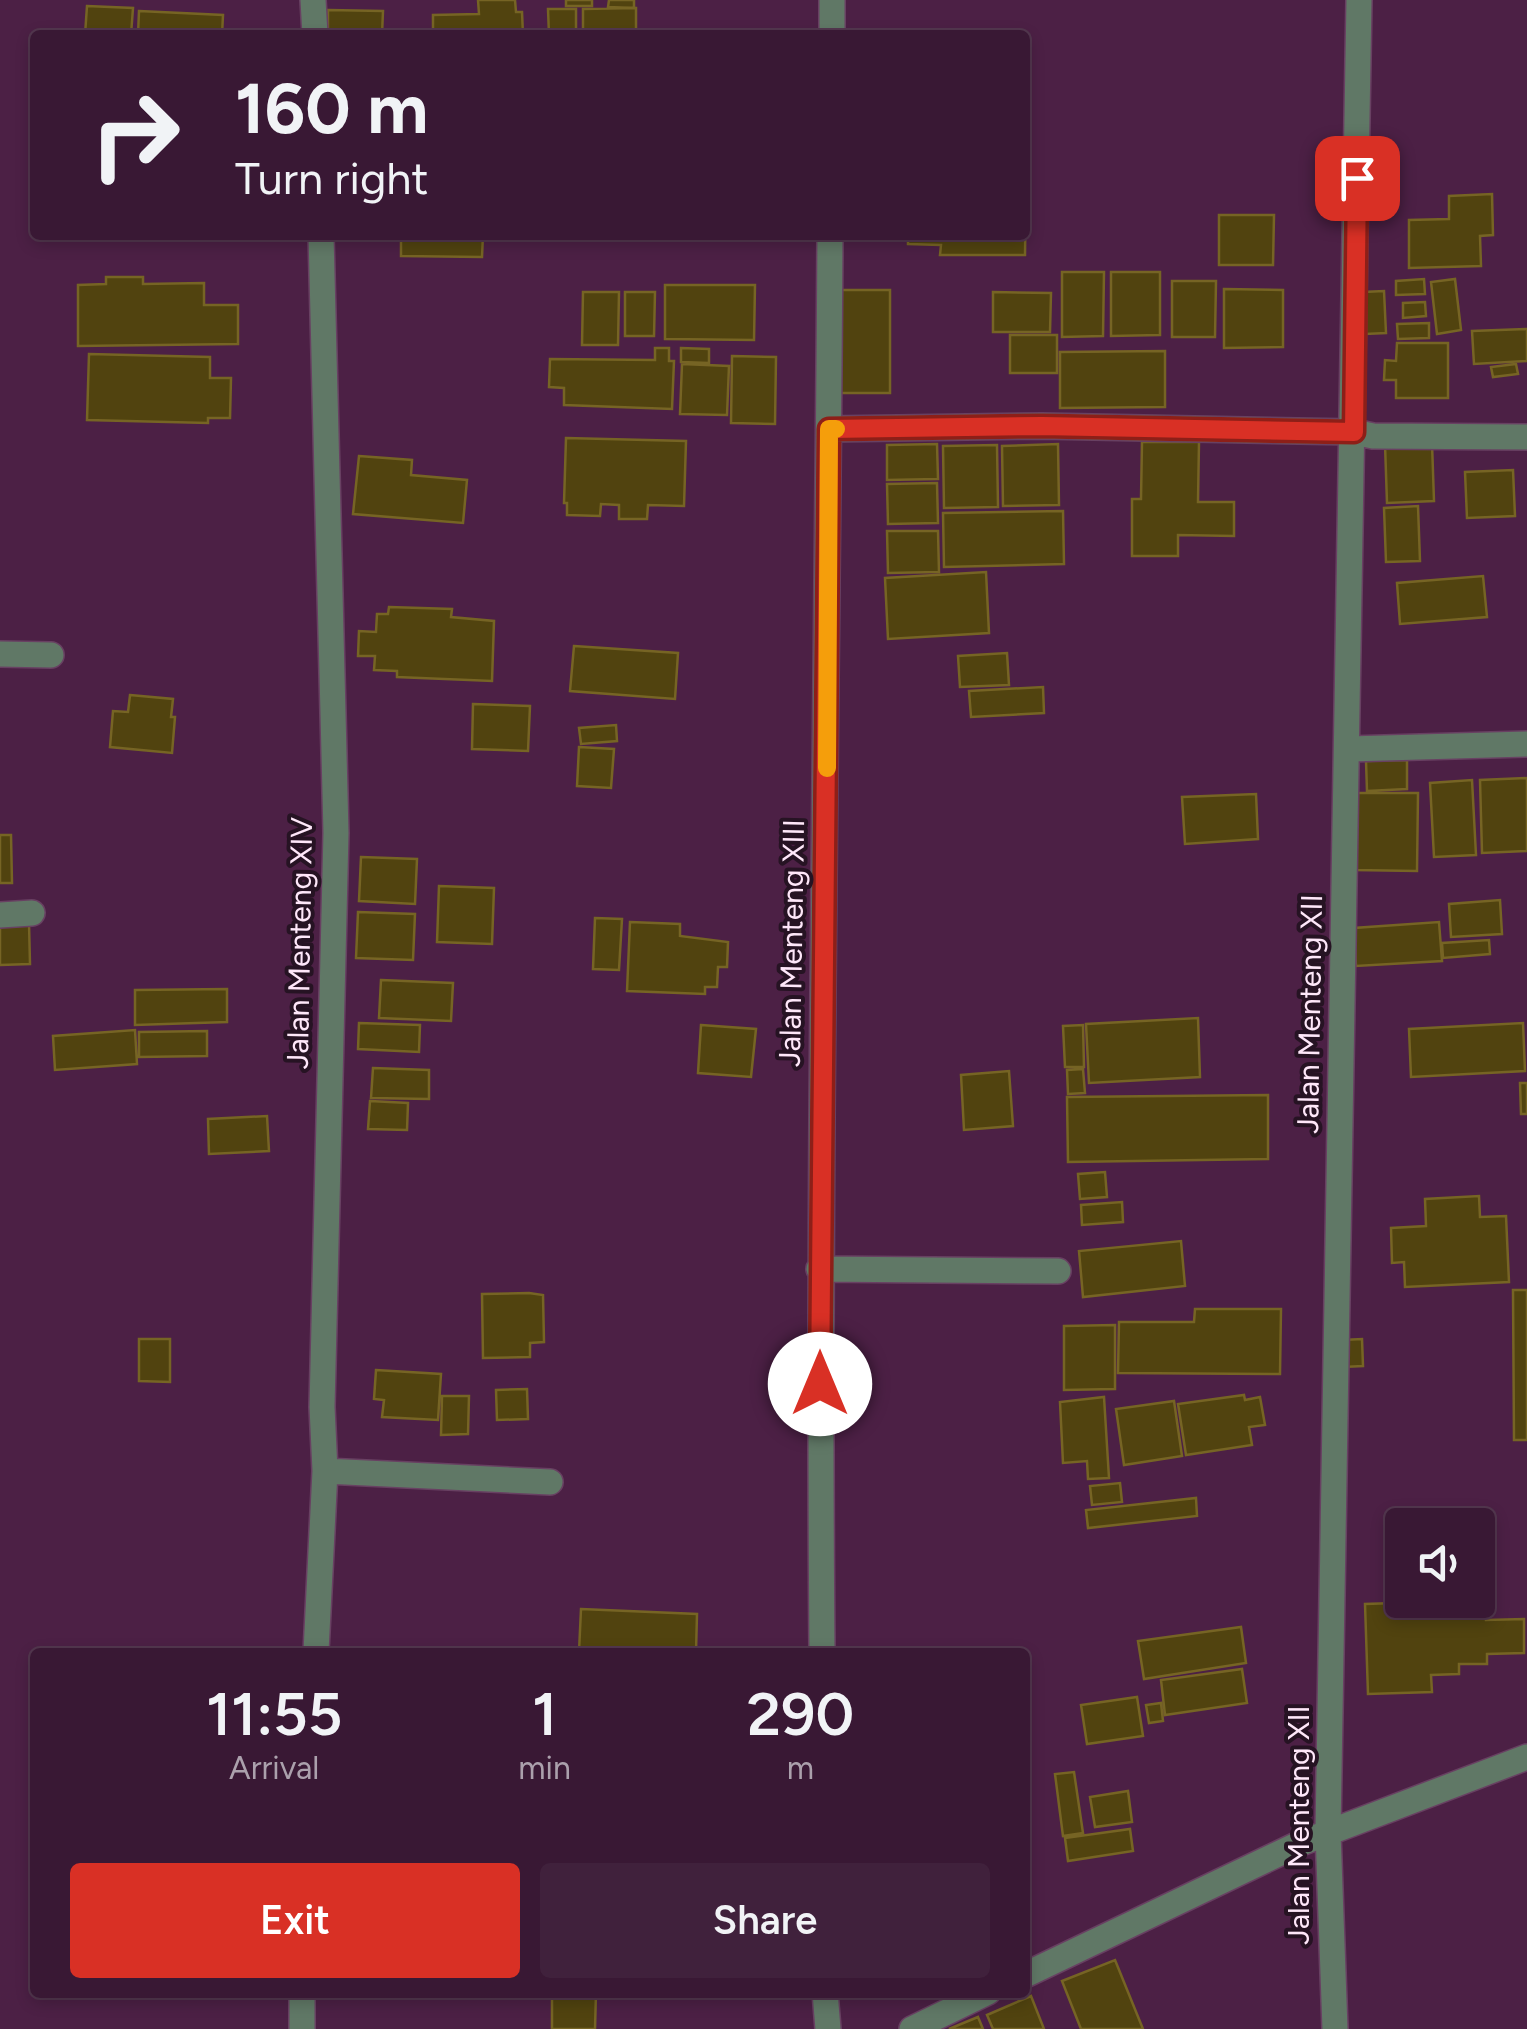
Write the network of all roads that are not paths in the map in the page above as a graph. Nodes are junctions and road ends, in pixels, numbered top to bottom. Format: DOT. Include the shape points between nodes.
graph roads {
  1 [pos="314,0"];
  2 [pos="832,0"];
  3 [pos="1359,0"];
  4 [pos="314,30"];
  5 [pos="832,30"];
  6 [pos="321,240"];
  7 [pos="830,240"];
  8 [pos="829,429"];
  9 [pos="1354,432"];
  10 [pos="1527,436"];
  11 [pos="0,654"];
  12 [pos="52,655"];
  13 [pos="1527,744"];
  14 [pos="1348,749"];
  15 [pos="32,913"];
  16 [pos="0,914"];
  17 [pos="819,1269"];
  18 [pos="1058,1271"];
  19 [pos="325,1470"];
  20 [pos="550,1482"];
  21 [pos="316,1648"];
  22 [pos="822,1648"];
  23 [pos="1527,1757"];
  24 [pos="1328,1832"];
  25 [pos="1030,1973"];
  26 [pos="302,1998"];
  27 [pos="825,1998"];
  28 [pos="976,1998"];
  29 [pos="302,2029"];
  30 [pos="828,2029"];
  31 [pos="912,2029"];
  32 [pos="1335,2029"];
  1 -- 4 [label="street"];
  2 -- 5 [label="street"];
  3 -- 9 [label="street, Jalan Menteng XII"];
  6 -- 19 [label="street, Jalan Menteng XIV" via="336,833"];
  7 -- 8 [label="street, Jalan Menteng XIII"];
  8 -- 9 [label="street"];
  8 -- 17 [label="street, Jalan Menteng XIII"];
  9 -- 10 [label="street"];
  9 -- 14 [label="street, Jalan Menteng XII"];
  11 -- 12 [label="street"];
  13 -- 14 [label="street"];
  14 -- 24 [label="street, Jalan Menteng XII"];
  15 -- 16 [label="street"];
  17 -- 18 [label="street"];
  17 -- 22 [label="street, Jalan Menteng XIII"];
  19 -- 20 [label="street"];
  19 -- 21 [label="street, Jalan Menteng XIV"];
  23 -- 24 [label="street"];
  24 -- 25 [label="street"];
  24 -- 32 [label="street, Jalan Menteng XII"];
  26 -- 29 [label="street"];
  27 -- 30 [label="street"];
  28 -- 31 [label="street"];
}
